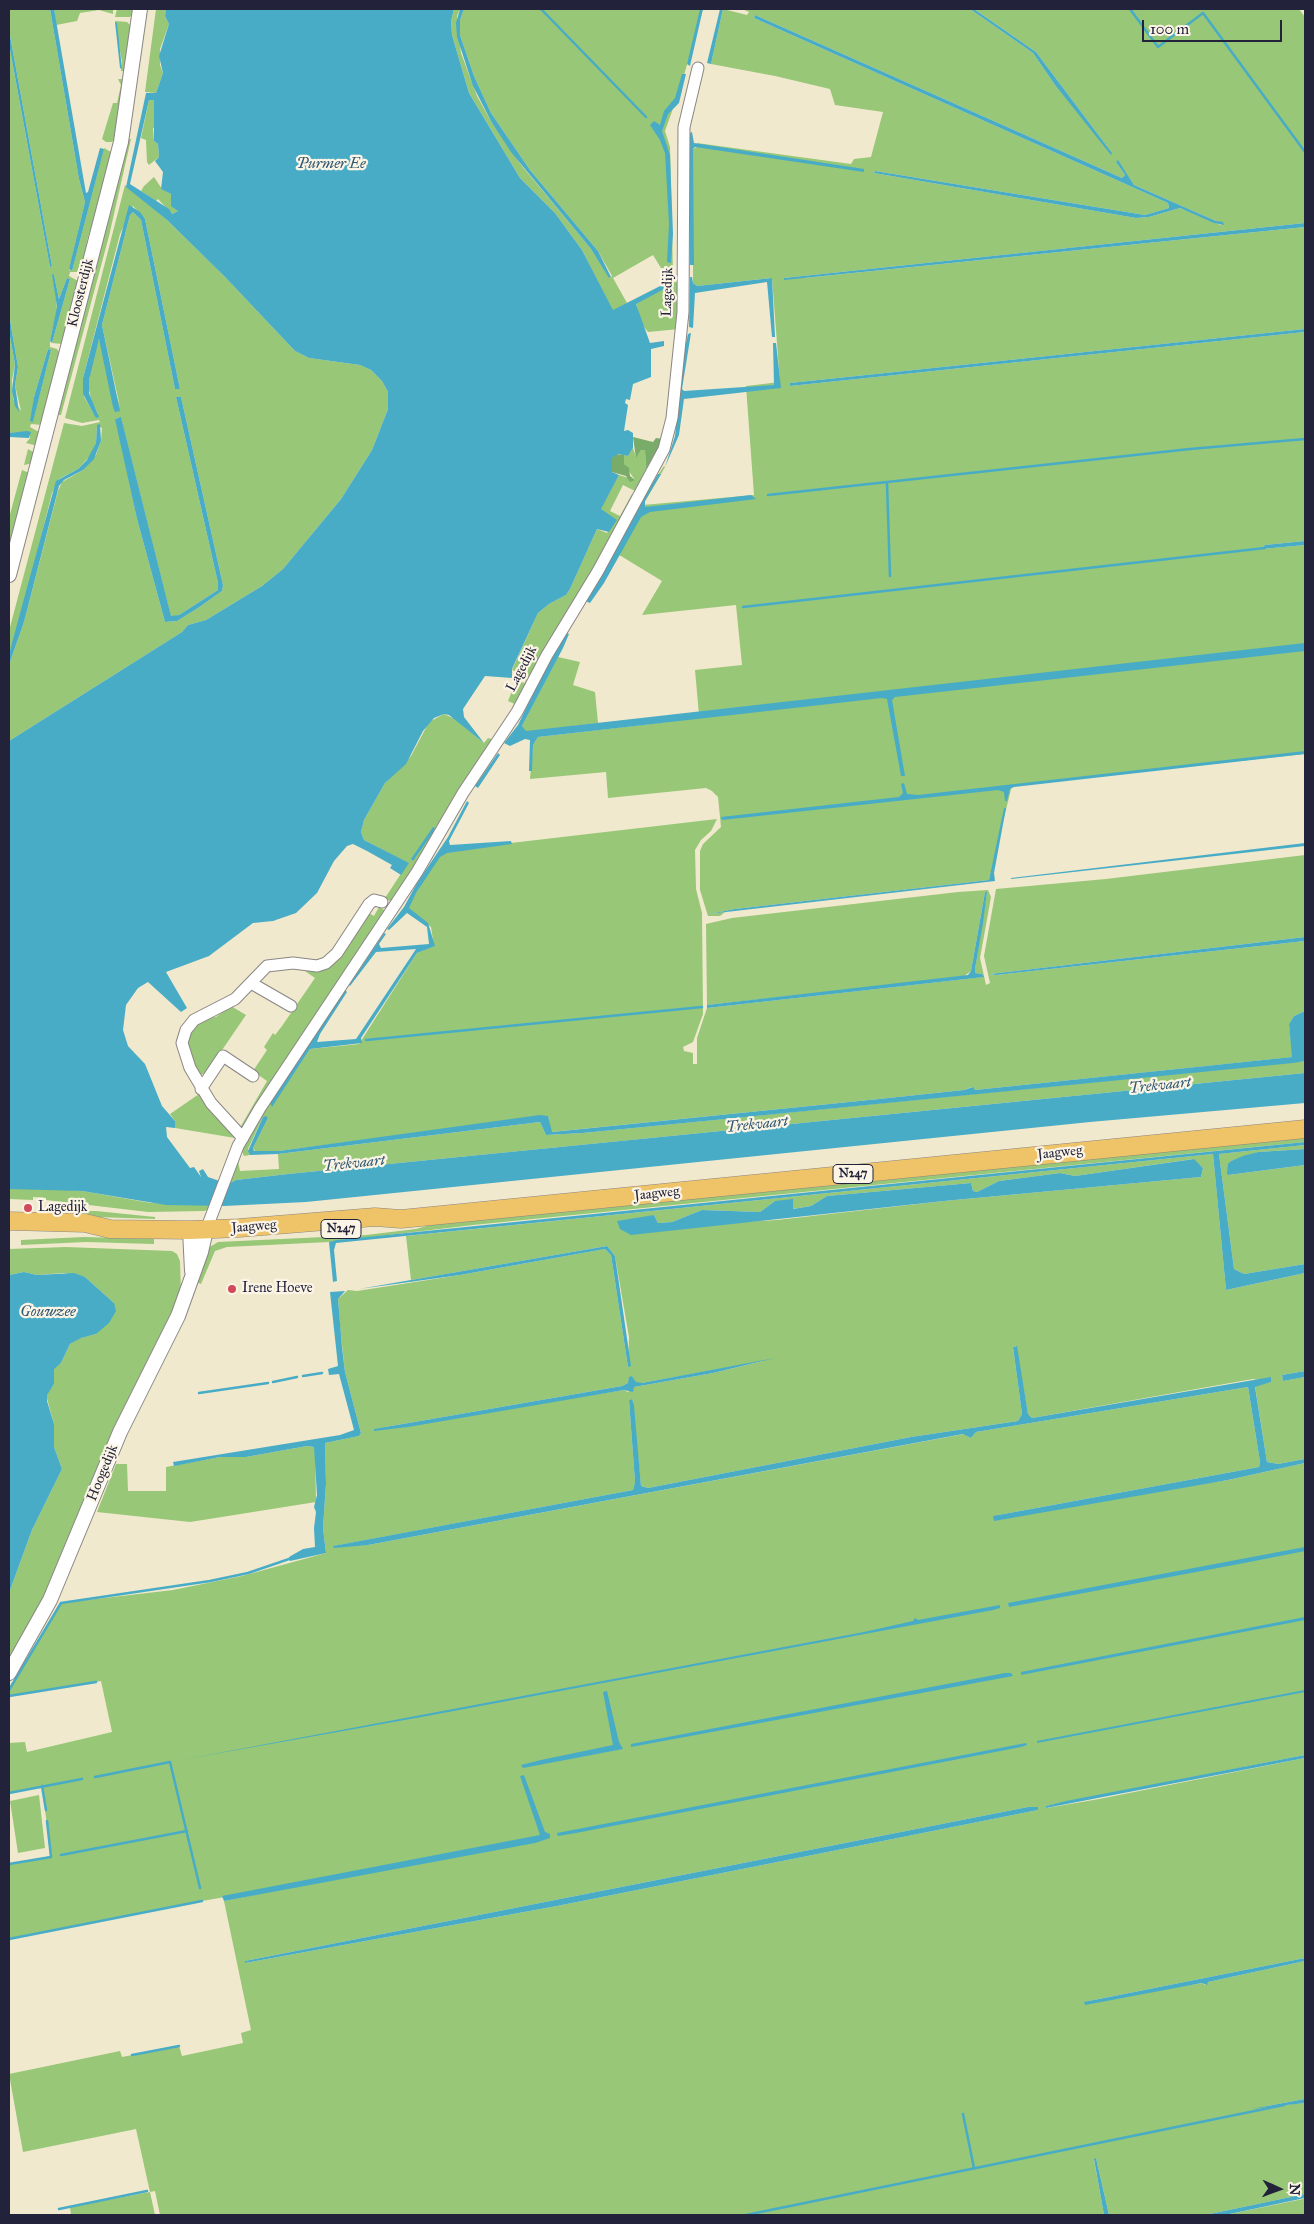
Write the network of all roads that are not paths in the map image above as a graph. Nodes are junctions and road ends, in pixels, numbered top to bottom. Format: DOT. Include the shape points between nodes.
graph roads {
  1 [pos="140,9"];
  2 [pos="698,68"];
  3 [pos="9,575"];
  4 [pos="382,902"];
  5 [pos="251,983"];
  6 [pos="291,1006"];
  7 [pos="253,1076"];
  8 [pos="201,1089"];
  9 [pos="1305,1128"];
  10 [pos="243,1138"];
  11 [pos="9,1221"];
  12 [pos="110,1229"];
  13 [pos="198,1230"];
  14 [pos="9,1231"];
  15 [pos="9,1673"];
  1 -- 3 [label="street, Kloosterdijk" via="121,142"];
  2 -- 10 [label="street, Lagedijk" via="684,127 684,305 672,418 664,449 517,712 463,793 417,872 268,1094"];
  4 -- 5 [label="street" via="374,900 364,910 337,953 326,963 317,966 274,964 261,970"];
  5 -- 6 [label="street"];
  5 -- 8 [label="street" via="235,1000 201,1015 186,1030 182,1043 184,1055"];
  7 -- 8 [label="street" via="223,1056"];
  8 -- 10 [label="street"];
  9 -- 13 [label="main road, Jaagweg / N247" via="401,1219 375,1217"];
  10 -- 13 [label="street, Lagedijk" via="213,1209"];
  11 -- 12 [label="main road, Jaagweg / N247" via="85,1223"];
  12 -- 13 [label="main road, Jaagweg / N247"];
  12 -- 14 [label="main road, N247" via="80,1233"];
  13 -- 15 [label="street, Hoogedijk" via="201,1252 178,1316 120,1432 50,1600"];
}
